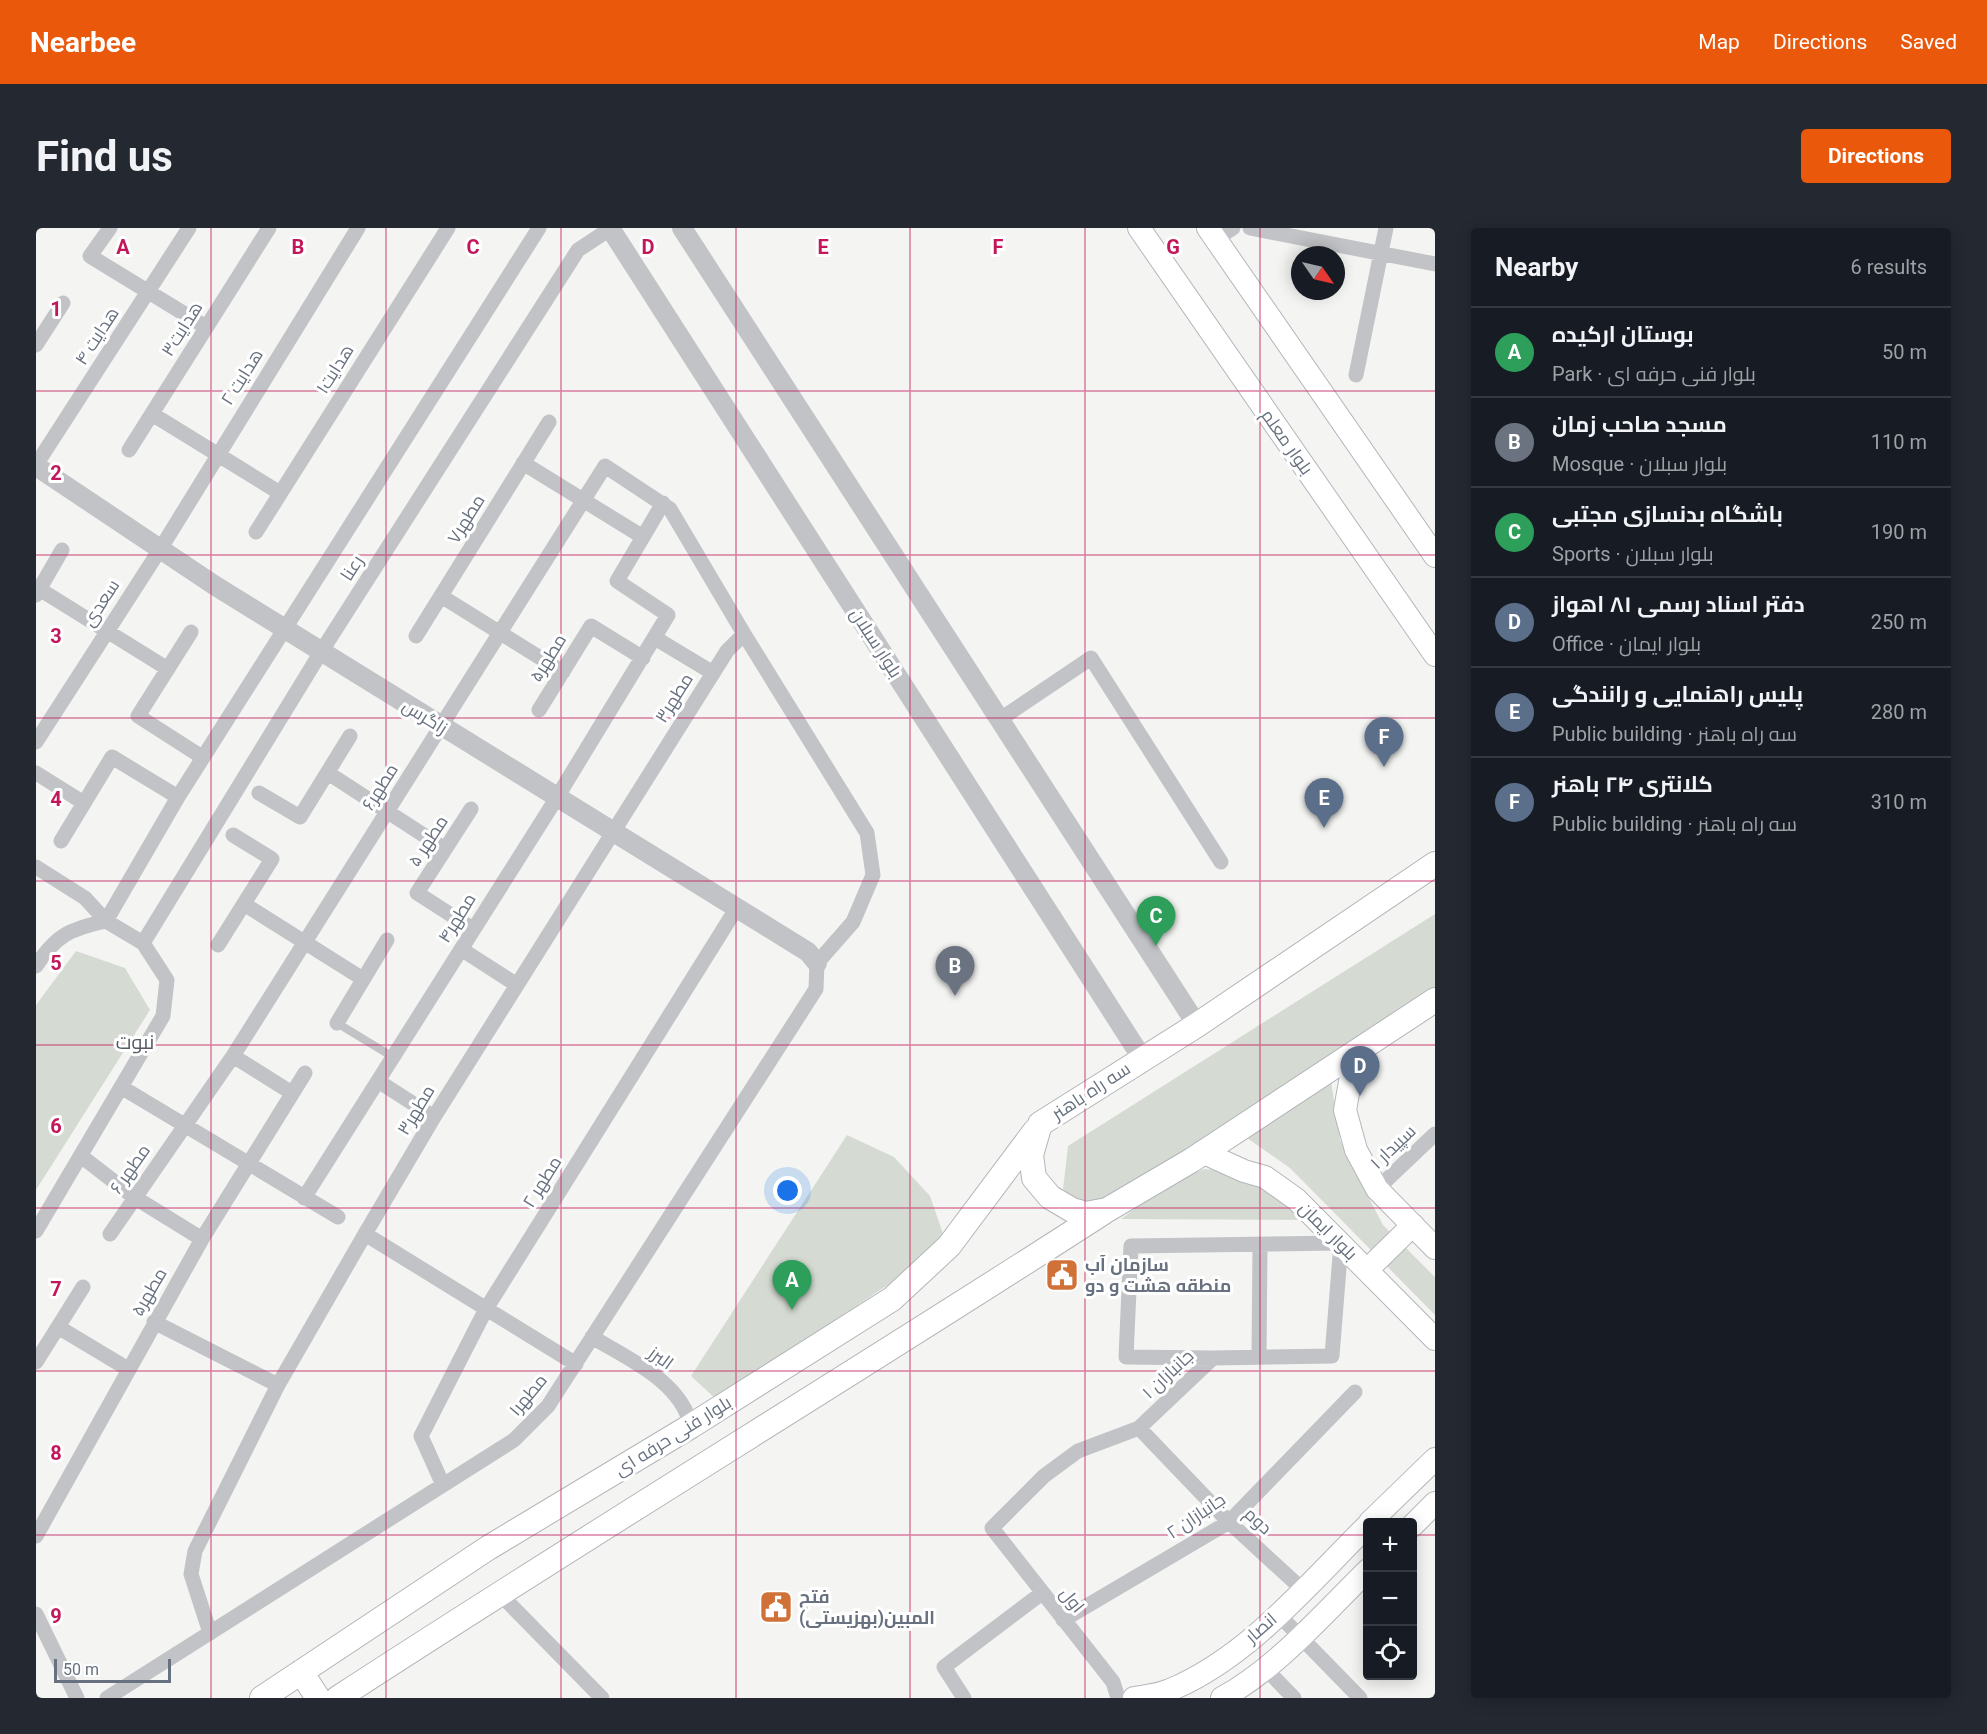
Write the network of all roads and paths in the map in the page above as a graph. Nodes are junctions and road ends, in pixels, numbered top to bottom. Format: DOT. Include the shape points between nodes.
graph roads {
  1 [pos="110,228"];
  2 [pos="189,228"];
  3 [pos="269,228"];
  4 [pos="358,228"];
  5 [pos="448,228"];
  6 [pos="539,228"];
  7 [pos="610,228"];
  8 [pos="682,228"];
  9 [pos="1139,228"];
  10 [pos="1250,228"];
  11 [pos="1386,228"];
  12 [pos="1219,232"];
  13 [pos="1381,254"];
  14 [pos="1435,264"];
  15 [pos="148,293"];
  16 [pos="63,303"];
  17 [pos="206,327"];
  18 [pos="37,343"];
  19 [pos="1356,375"];
  20 [pos="152,414"];
  21 [pos="549,422"];
  22 [pos="129,450"];
  23 [pos="217,454"];
  24 [pos="523,463"];
  25 [pos="36,465"];
  26 [pos="280,493"];
  27 [pos="583,500"];
  28 [pos="663,503"];
  29 [pos="256,531"];
  30 [pos="643,537"];
  31 [pos="161,548"];
  32 [pos="62,550"];
  33 [pos="1435,556"];
  34 [pos="37,590"];
  35 [pos="441,596"];
  36 [pos="283,628"];
  37 [pos="106,631"];
  38 [pos="191,632"];
  39 [pos="500,633"];
  40 [pos="744,634"];
  41 [pos="416,636"];
  42 [pos="654,638"];
  43 [pos="321,652"];
  44 [pos="1435,655"];
  45 [pos="643,658"];
  46 [pos="168,669"];
  47 [pos="563,672"];
  48 [pos="713,673"];
  49 [pos="539,710"];
  50 [pos="999,720"];
  51 [pos="441,727"];
  52 [pos="350,736"];
  53 [pos="36,742"];
  54 [pos="202,757"];
  55 [pos="36,773"];
  56 [pos="328,773"];
  57 [pos="259,793"];
  58 [pos="178,797"];
  59 [pos="556,799"];
  60 [pos="84,803"];
  61 [pos="471,809"];
  62 [pos="387,812"];
  63 [pos="612,833"];
  64 [pos="233,835"];
  65 [pos="61,841"];
  66 [pos="445,849"];
  67 [pos="1221,862"];
  68 [pos="1435,864"];
  69 [pos="36,867"];
  70 [pos="244,904"];
  71 [pos="736,909"];
  72 [pos="105,921"];
  73 [pos="473,929"];
  74 [pos="387,940"];
  75 [pos="143,943"];
  76 [pos="305,943"];
  77 [pos="218,945"];
  78 [pos="461,949"];
  79 [pos="817,963"];
  80 [pos="36,966"];
  81 [pos="363,980"];
  82 [pos="517,985"];
  83 [pos="1435,1000"];
  84 [pos="337,1023"];
  85 [pos="1197,1025"];
  86 [pos="1355,1054"];
  87 [pos="233,1056"];
  88 [pos="393,1057"];
  89 [pos="1142,1059"];
  90 [pos="305,1073"];
  91 [pos="378,1081"];
  92 [pos="122,1087"];
  93 [pos="292,1093"];
  94 [pos="434,1117"];
  95 [pos="1040,1124"];
  96 [pos="184,1126"];
  97 [pos="1435,1134"];
  98 [pos="1202,1152"];
  99 [pos="81,1156"];
  100 [pos="247,1164"];
  101 [pos="1377,1189"];
  102 [pos="134,1197"];
  103 [pos="304,1198"];
  104 [pos="1107,1210"];
  105 [pos="338,1216"];
  106 [pos="1413,1225"];
  107 [pos="36,1231"];
  108 [pos="110,1234"];
  109 [pos="365,1234"];
  110 [pos="202,1239"];
  111 [pos="1341,1243"];
  112 [pos="1260,1244"];
  113 [pos="1435,1248"];
  114 [pos="1367,1270"];
  115 [pos="82,1287"];
  116 [pos="486,1309"];
  117 [pos="154,1322"];
  118 [pos="58,1327"];
  119 [pos="592,1337"];
  120 [pos="1435,1339"];
  121 [pos="1259,1357"];
  122 [pos="1213,1358"];
  123 [pos="36,1362"];
  124 [pos="576,1364"];
  125 [pos="128,1369"];
  126 [pos="278,1385"];
  127 [pos="1355,1392"];
  128 [pos="691,1426"];
  129 [pos="1139,1428"];
  130 [pos="1435,1459"];
  131 [pos="443,1485"];
  132 [pos="36,1502"];
  133 [pos="1435,1503"];
  134 [pos="50,1510"];
  135 [pos="1375,1518"];
  136 [pos="1230,1522"];
  137 [pos="1417,1522"];
  138 [pos="992,1528"];
  139 [pos="1363,1530"];
  140 [pos="36,1536"];
  141 [pos="1366,1572"];
  142 [pos="1302,1589"];
  143 [pos="498,1593"];
  144 [pos="1042,1593"];
  145 [pos="36,1614"];
  146 [pos="1278,1614"];
  147 [pos="1064,1620"];
  148 [pos="210,1633"];
  149 [pos="1300,1637"];
  150 [pos="1264,1667"];
  151 [pos="301,1672"];
  152 [pos="77,1698"];
  153 [pos="107,1698"];
  154 [pos="262,1698"];
  155 [pos="318,1698"];
  156 [pos="338,1698"];
  157 [pos="602,1698"];
  158 [pos="964,1698"];
  159 [pos="1118,1698"];
  160 [pos="1134,1698"];
  161 [pos="1222,1698"];
  162 [pos="1294,1698"];
  163 [pos="1360,1698"];
  1 -- 15 [label="street" via="90,256"];
  2 -- 15 [label="street, هدایت ۴"];
  3 -- 17 [label="street, هدایت۳"];
  4 -- 23 [label="street, هدایت ۲"];
  5 -- 26 [label="street, هدایت۱"];
  6 -- 36 [label="street, رعنا"];
  7 -- 43 [label="street, رعنا" via="578,249"];
  7 -- 89 [label="street, بلوار سبلان"];
  8 -- 50 [label="street"];
  9 -- 44 [label="main road, بلوار معلم"];
  10 -- 13 [label="street"];
  11 -- 13 [label="street"];
  12 -- 33 [label="main road"];
  13 -- 14 [label="street"];
  13 -- 19 [label="street"];
  15 -- 17 [label="street"];
  15 -- 25 [label="street, هدایت ۴"];
  16 -- 18 [label="street"];
  17 -- 20 [label="street, هدایت۳"];
  20 -- 22 [label="street, هدایت۳"];
  20 -- 23 [label="street"];
  21 -- 24 [label="street, مطهر۷"];
  23 -- 26 [label="street"];
  23 -- 31 [label="street, هدایت ۲"];
  24 -- 27 [label="street"];
  24 -- 35 [label="street, مطهر۷"];
  25 -- 31 [label="street, زاگرس"];
  26 -- 29 [label="street, هدایت۱"];
  27 -- 28 [label="street, مطهر۶" via="605,466"];
  27 -- 30 [label="street"];
  27 -- 39 [label="street, مطهر۶"];
  28 -- 30 [label="street"];
  28 -- 40 [label="street"];
  30 -- 42 [label="street, مطهر۴" via="616,581 668,615"];
  31 -- 36 [label="street, زاگرس"];
  31 -- 37 [label="street, سعدی"];
  32 -- 34 [label="street"];
  34 -- 37 [label="street"];
  35 -- 39 [label="street"];
  35 -- 41 [label="street, مطهر۷"];
  36 -- 43 [label="street, زاگرس"];
  36 -- 54 [label="street, رعنا"];
  37 -- 46 [label="street"];
  37 -- 53 [label="street, سعدی"];
  38 -- 46 [label="street"];
  39 -- 47 [label="street"];
  39 -- 51 [label="street, مطهر۶"];
  40 -- 48 [label="street, مطهر۳"];
  40 -- 79 [label="street" via="867,833 873,875 853,922"];
  42 -- 45 [label="street, مطهر۴"];
  42 -- 48 [label="street"];
  43 -- 51 [label="street, زاگرس"];
  43 -- 75 [label="street, رعنا"];
  45 -- 47 [label="street, مطهر۵" via="591,626"];
  45 -- 59 [label="street, مطهر۴"];
  46 -- 54 [label="street" via="138,716"];
  47 -- 49 [label="street, مطهر۵"];
  48 -- 63 [label="street, مطهر۳"];
  50 -- 67 [label="street" via="1091,658"];
  50 -- 85 [label="street" via="1140,924"];
  51 -- 59 [label="street, زاگرس"];
  51 -- 62 [label="street, مطهر۶"];
  52 -- 56 [label="street"];
  54 -- 58 [label="street, رعنا"];
  55 -- 60 [label="street"];
  56 -- 57 [label="street" via="300,817"];
  56 -- 62 [label="street"];
  58 -- 60 [label="street" via="112,757"];
  58 -- 72 [label="street, رعنا"];
  59 -- 63 [label="street, زاگرس"];
  59 -- 73 [label="street, مطهر۴"];
  60 -- 65 [label="street"];
  61 -- 66 [label="street, مطهر ۵"];
  62 -- 66 [label="street"];
  62 -- 76 [label="street, مطهر۶"];
  63 -- 71 [label="street, زاگرس"];
  63 -- 82 [label="street, مطهر۳"];
  64 -- 70 [label="street" via="272,859"];
  66 -- 73 [label="street, مطهر ۵" via="417,893"];
  68 -- 85 [label="main road, سه راه باهنر"];
  69 -- 72 [label="street" via="85,898"];
  70 -- 76 [label="street"];
  70 -- 77 [label="street"];
  71 -- 79 [label="street, زاگرس" via="808,952"];
  71 -- 116 [label="street, مطهر ۲"];
  72 -- 75 [label="street"];
  72 -- 80 [label="street" via="76,927 56,940"];
  73 -- 78 [label="street, مطهر۴"];
  74 -- 81 [label="street"];
  75 -- 92 [label="street" via="167,980 163,1016"];
  76 -- 81 [label="street"];
  76 -- 87 [label="street, مطهر۶"];
  78 -- 82 [label="street"];
  78 -- 88 [label="street, مطهر۴"];
  79 -- 119 [label="street, مطهر۱" via="816,988"];
  81 -- 84 [label="street"];
  82 -- 94 [label="street, مطهر۳"];
  83 -- 86 [label="main road, سه راه باهنر"];
  84 -- 88 [label="lane"];
  85 -- 89 [label="main road, سه راه باهنر"];
  86 -- 98 [label="main road, سه راه باهنر"];
  86 -- 101 [label="main road" via="1345,1110 1356,1150"];
  87 -- 93 [label="street"];
  87 -- 96 [label="street, مطهر۶"];
  88 -- 91 [label="street, مطهر۴"];
  89 -- 95 [label="main road, سه راه باهنر"];
  90 -- 93 [label="street, مطهر۵"];
  91 -- 94 [label="street"];
  91 -- 103 [label="street, مطهر۴"];
  92 -- 96 [label="street"];
  92 -- 99 [label="street"];
  93 -- 100 [label="street, مطهر۵"];
  94 -- 109 [label="street, مطهر۳"];
  95 -- 104 [label="main road, سه راه باهنر" via="1031,1155 1034,1178 1050,1197 1072,1210 1086,1214"];
  95 -- 128 [label="main road, بلوار فنی حرفه ای" via="949,1246 892,1299"];
  96 -- 100 [label="street"];
  96 -- 102 [label="street, مطهر ۶"];
  97 -- 101 [label="street, سپیدار ۱"];
  98 -- 104 [label="main road, سه راه باهنر"];
  98 -- 111 [label="main road, بلوار ایمان" via="1244,1172 1265,1177 1296,1199"];
  99 -- 102 [label="street"];
  99 -- 107 [label="street"];
  100 -- 103 [label="street"];
  100 -- 110 [label="street, مطهر۵"];
  101 -- 106 [label="main road"];
  102 -- 108 [label="street, مطهر ۶"];
  102 -- 110 [label="street"];
  103 -- 105 [label="street"];
  104 -- 143 [label="main road" via="914,1335"];
  106 -- 113 [label="main road"];
  106 -- 114 [label="main road"];
  109 -- 116 [label="street"];
  109 -- 126 [label="street, مطهر۳"];
  110 -- 117 [label="street, مطهر۵"];
  111 -- 112 [label="street"];
  111 -- 114 [label="main road, بلوار ایمان"];
  111 -- 121 [label="street, جانبازان ۱" via="1332,1356"];
  112 -- 121 [label="street"];
  112 -- 122 [label="street" via="1131,1246 1126,1357"];
  114 -- 120 [label="main road, بلوار ایمان"];
  115 -- 118 [label="street"];
  116 -- 124 [label="street"];
  116 -- 131 [label="street, مطهر ۲" via="421,1436"];
  117 -- 125 [label="street, مطهر۵"];
  117 -- 126 [label="street"];
  118 -- 123 [label="street"];
  118 -- 125 [label="street"];
  119 -- 124 [label="street, مطهر۱"];
  119 -- 128 [label="street, البرز" via="648,1371 676,1394 687,1410"];
  121 -- 122 [label="street, جانبازان ۱"];
  122 -- 129 [label="street, جانبازان ۱"];
  124 -- 131 [label="street, مطهر۱" via="548,1406 514,1440"];
  125 -- 134 [label="street, مطهر۵"];
  126 -- 148 [label="street, مطهر۳" via="195,1551 191,1574"];
  127 -- 136 [label="street, جانبازان ۲"];
  128 -- 151 [label="main road, بلوار فنی حرفه ای" via="488,1548"];
  129 -- 136 [label="street, دوم"];
  129 -- 138 [label="street, جانبازان ۱" via="1078,1452 1044,1476"];
  130 -- 135 [label="main road, انصار"];
  131 -- 148 [label="street, مطهر۱"];
  132 -- 134 [label="street"];
  133 -- 137 [label="main road"];
  134 -- 140 [label="street, مطهر۵"];
  136 -- 142 [label="street, دوم"];
  136 -- 147 [label="street, جانبازان ۲"];
  138 -- 144 [label="street, اول"];
  139 -- 142 [label="main road, انصار"];
  141 -- 149 [label="main road, انصار"];
  142 -- 146 [label="main road, انصار"];
  143 -- 156 [label="main road"];
  143 -- 157 [label="street"];
  144 -- 147 [label="street, اول"];
  144 -- 158 [label="street" via="944,1668"];
  145 -- 152 [label="street"];
  146 -- 149 [label="street"];
  146 -- 160 [label="main road, انصار" via="1221,1663 1169,1691"];
  147 -- 159 [label="street, اول" via="1113,1682"];
  148 -- 153 [label="street, مطهر۱"];
  149 -- 150 [label="main road, انصار"];
  149 -- 163 [label="street"];
  150 -- 161 [label="main road, انصار"];
  150 -- 162 [label="street"];
  151 -- 154 [label="main road, بلوار فنی حرفه ای"];
  151 -- 155 [label="main road"];
}
